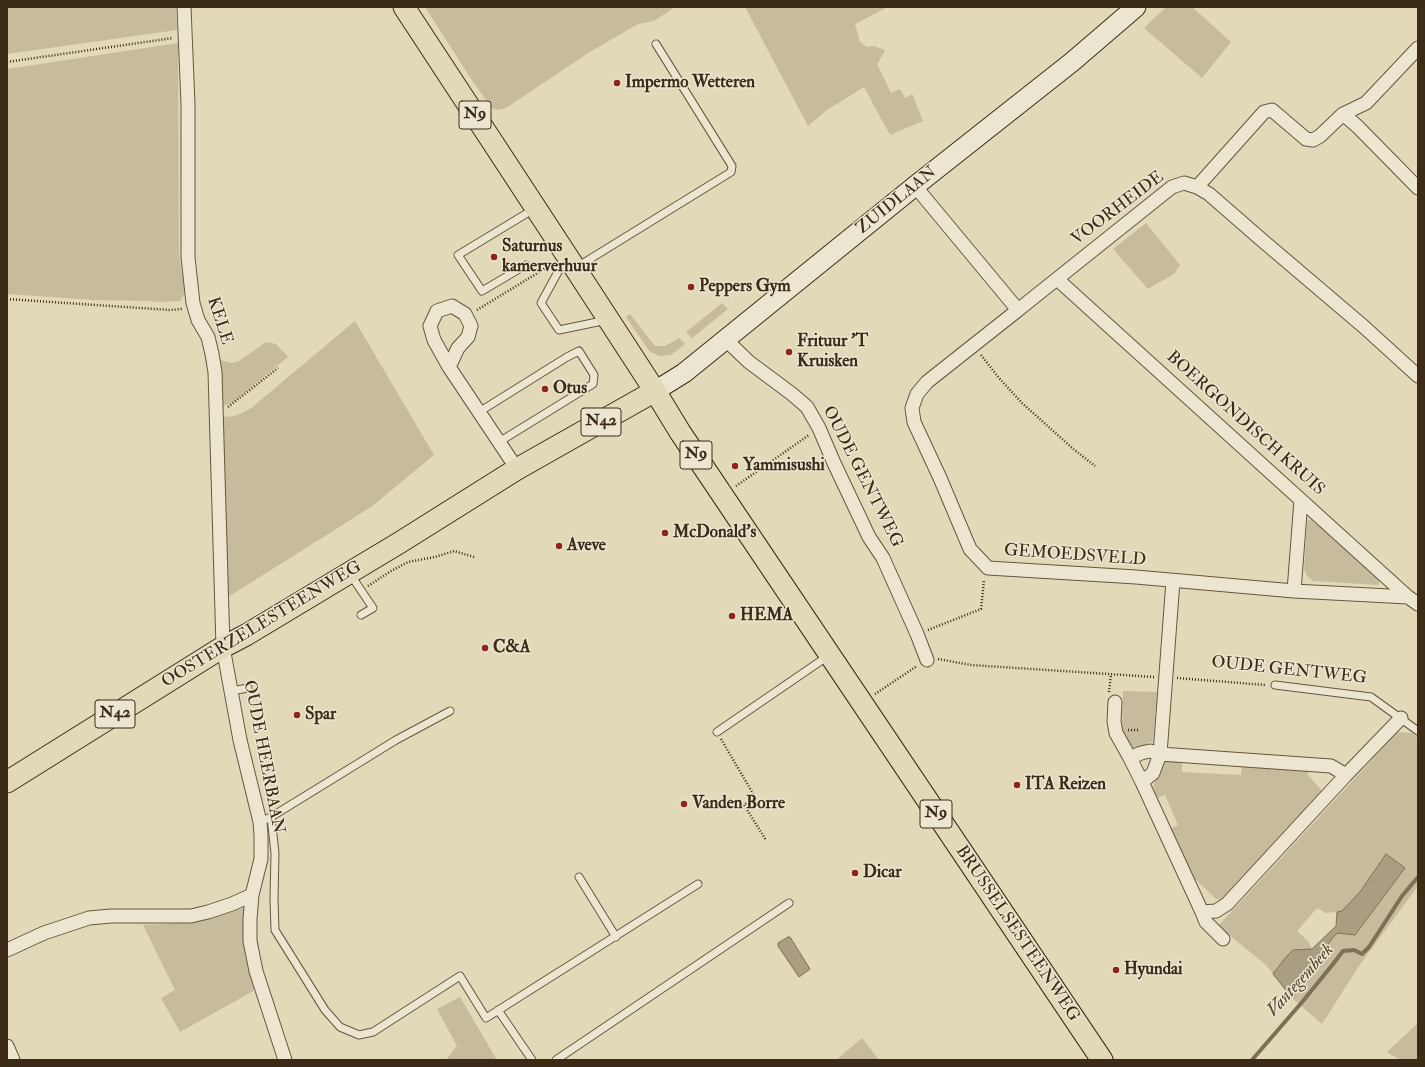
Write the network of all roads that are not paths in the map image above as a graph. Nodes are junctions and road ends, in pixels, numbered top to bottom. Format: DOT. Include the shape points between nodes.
graph roads {
  1 [pos="184,7"];
  2 [pos="404,7"];
  3 [pos="1136,7"];
  4 [pos="656,44"];
  5 [pos="1418,48"];
  6 [pos="1343,114"];
  7 [pos="915,186"];
  8 [pos="1197,187"];
  9 [pos="1418,188"];
  10 [pos="536,208"];
  11 [pos="571,261"];
  12 [pos="526,265"];
  13 [pos="1057,279"];
  14 [pos="1018,310"];
  15 [pos="609,320"];
  16 [pos="726,340"];
  17 [pos="449,367"];
  18 [pos="1418,376"];
  19 [pos="655,391"];
  20 [pos="479,412"];
  21 [pos="499,442"];
  22 [pos="517,469"];
  23 [pos="1301,500"];
  24 [pos="350,573"];
  25 [pos="1173,580"];
  26 [pos="1294,591"];
  27 [pos="1413,600"];
  28 [pos="361,615"];
  29 [pos="223,647"];
  30 [pos="830,654"];
  31 [pos="927,660"];
  32 [pos="1275,685"];
  33 [pos="248,688"];
  34 [pos="231,691"];
  35 [pos="1115,702"];
  36 [pos="450,711"];
  37 [pos="1401,718"];
  38 [pos="1418,731"];
  39 [pos="717,732"];
  40 [pos="1160,754"];
  41 [pos="1130,758"];
  42 [pos="1346,775"];
  43 [pos="7,782"];
  44 [pos="1142,782"];
  45 [pos="266,820"];
  46 [pos="579,877"];
  47 [pos="698,884"];
  48 [pos="252,895"];
  49 [pos="789,903"];
  50 [pos="1202,912"];
  51 [pos="616,936"];
  52 [pos="1223,939"];
  53 [pos="7,950"];
  54 [pos="498,1010"];
  55 [pos="7,1046"];
  56 [pos="13,1060"];
  57 [pos="285,1060"];
  58 [pos="532,1060"];
  59 [pos="556,1060"];
  60 [pos="1102,1060"];
  1 -- 29 [label="street, KELE" via="188,104 188,257 193,303 198,320 208,337 215,372"];
  2 -- 10 [label="main road, BRUSSELSESTEENWEG / N9"];
  3 -- 7 [label="main road, ZUIDLAAN" via="1072,62"];
  4 -- 11 [label="lane" via="732,166 732,172"];
  5 -- 6 [label="street" via="1366,103"];
  6 -- 8 [label="street" via="1313,140 1306,139 1272,110 1264,112"];
  6 -- 9 [label="street"];
  7 -- 14 [label="street"];
  7 -- 16 [label="main road, ZUIDLAAN"];
  8 -- 13 [label="street, VOORHEIDE" via="1184,183 1172,187"];
  8 -- 18 [label="street, VOORHEIDE" via="1209,194"];
  10 -- 11 [label="main road, BRUSSELSESTEENWEG / N9"];
  10 -- 12 [label="lane" via="458,255 482,291"];
  11 -- 15 [label="main road, BRUSSELSESTEENWEG / N9"];
  11 -- 15 [label="lane" via="541,303 559,330"];
  13 -- 14 [label="street, VOORHEIDE"];
  13 -- 23 [label="street, BOERGONDISCH KRUIS"];
  14 -- 25 [label="street, GEMOEDSVELD" via="926,382 917,394 912,408 914,422 970,549 988,568"];
  15 -- 19 [label="main road, BRUSSELSESTEENWEG / N9"];
  16 -- 19 [label="main road, ZUIDLAAN" via="684,373"];
  16 -- 31 [label="street, OUDE GENTWEG" via="749,362 807,407 869,537 883,558"];
  17 -- 17 [label="street" via="434,340 430,326 437,311 452,306 465,314 471,326 468,337 458,348"];
  17 -- 20 [label="street"];
  19 -- 22 [label="main road, OOSTERZELESTEENWEG / N42"];
  19 -- 30 [label="main road, BRUSSELSESTEENWEG / N9"];
  20 -- 21 [label="street"];
  20 -- 21 [label="lane" via="579,351 594,375 593,384"];
  21 -- 22 [label="street"];
  22 -- 24 [label="main road, OOSTERZELESTEENWEG / N42"];
  23 -- 26 [label="street"];
  23 -- 27 [label="street, BOERGONDISCH KRUIS"];
  24 -- 28 [label="lane" via="373,608"];
  24 -- 29 [label="main road, OOSTERZELESTEENWEG / N42"];
  25 -- 26 [label="street, GEMOEDSVELD"];
  25 -- 40 [label="street"];
  26 -- 27 [label="street, GEMOEDSVELD"];
  29 -- 34 [label="street, OUDE HEERBAAN"];
  29 -- 43 [label="main road, OOSTERZELESTEENWEG / N42"];
  30 -- 39 [label="lane"];
  30 -- 60 [label="main road, BRUSSELSESTEENWEG / N9"];
  32 -- 37 [label="lane, OUDE GENTWEG" via="1371,697"];
  33 -- 34 [label="lane"];
  34 -- 45 [label="street, OUDE HEERBAAN" via="240,740"];
  35 -- 41 [label="street" via="1116,733"];
  36 -- 45 [label="lane" via="396,740"];
  37 -- 38 [label="lane, OUDE GENTWEG"];
  37 -- 42 [label="street"];
  40 -- 41 [label="street" via="1150,751"];
  40 -- 42 [label="street" via="1331,766"];
  40 -- 44 [label="street" via="1153,773"];
  41 -- 44 [label="street"];
  42 -- 50 [label="street" via="1227,904 1216,911"];
  44 -- 50 [label="street"];
  45 -- 48 [label="street, OUDE HEERBAAN" via="261,835 261,859"];
  45 -- 54 [label="lane" via="275,853 275,930 325,1010 340,1027 359,1035 373,1032 460,976 486,1018"];
  46 -- 51 [label="lane"];
  47 -- 51 [label="lane"];
  48 -- 53 [label="street" via="232,904 190,916 89,918 44,933"];
  48 -- 57 [label="street, OUDE HEERBAAN" via="250,942 256,971"];
  49 -- 59 [label="lane"];
  50 -- 52 [label="street" via="1206,922"];
  51 -- 54 [label="lane"];
  54 -- 58 [label="lane"];
  55 -- 56 [label="street"];
}
